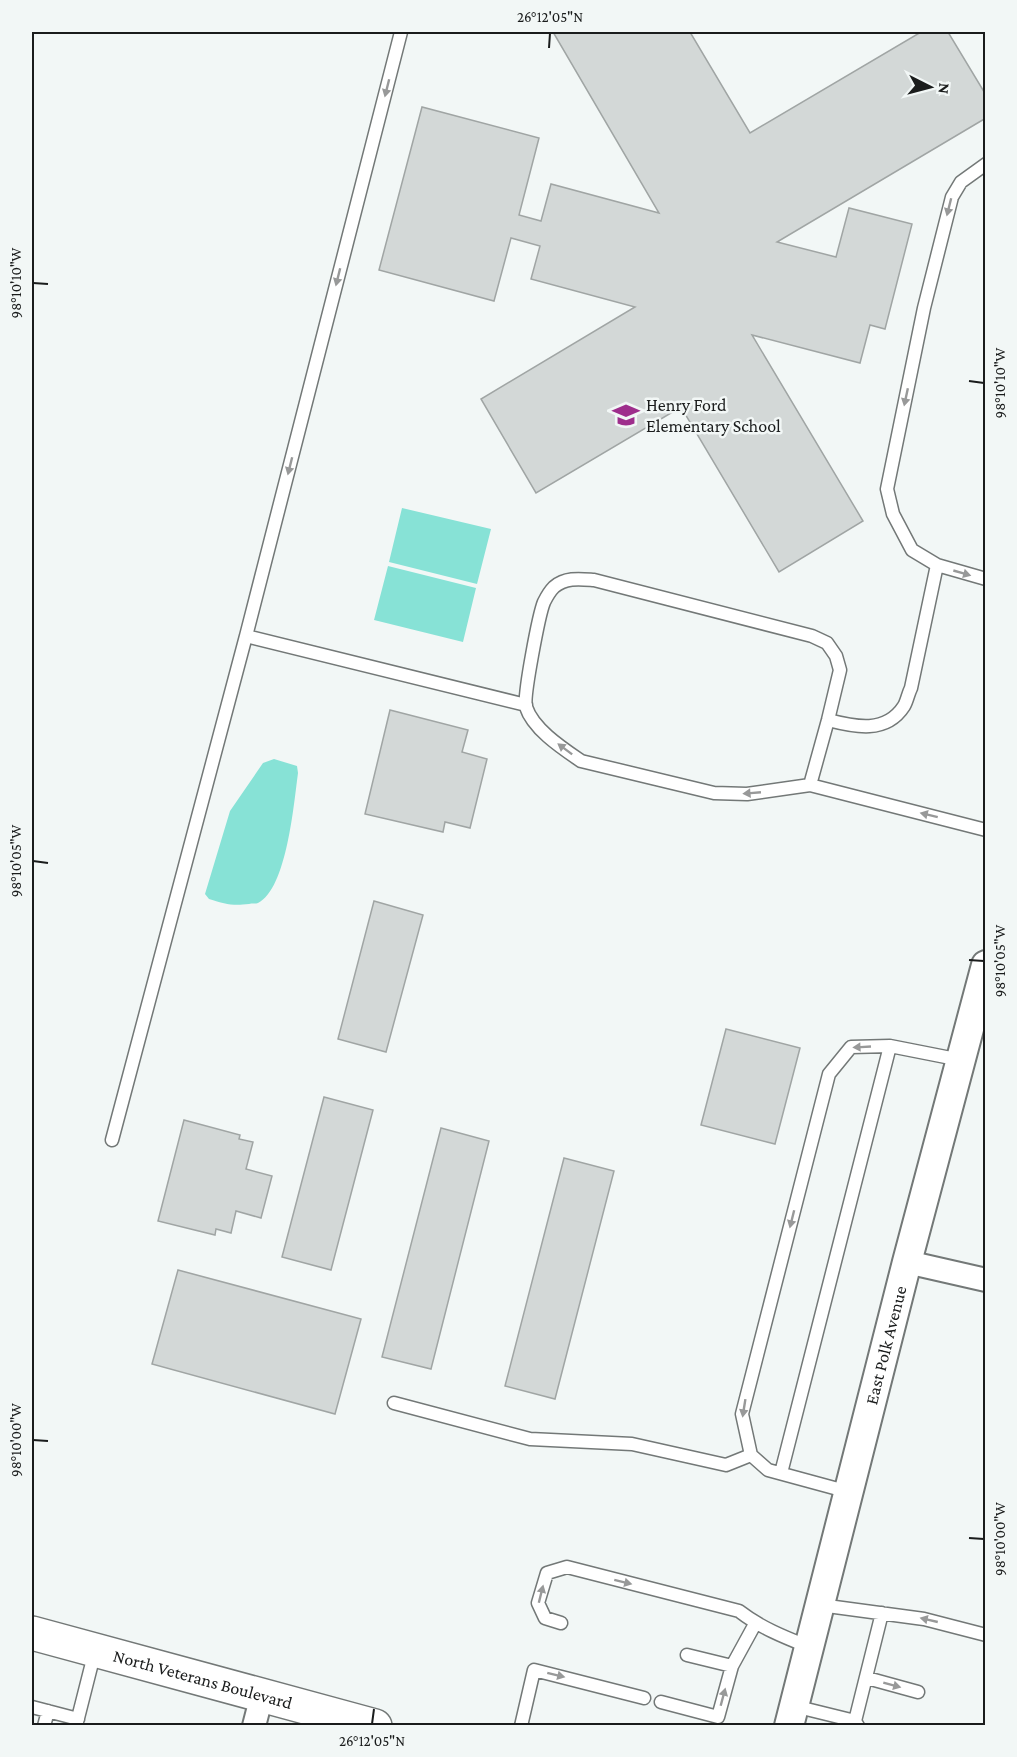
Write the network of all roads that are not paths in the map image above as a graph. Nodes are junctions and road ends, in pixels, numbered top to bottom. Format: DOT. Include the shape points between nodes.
graph roads {
  1 [pos="401,32"];
  2 [pos="986,164"];
  3 [pos="937,566"];
  4 [pos="986,579"];
  5 [pos="246,636"];
  6 [pos="526,705"];
  7 [pos="828,720"];
  8 [pos="810,785"];
  9 [pos="986,830"];
  10 [pos="986,965"];
  11 [pos="890,1046"];
  12 [pos="961,1060"];
  13 [pos="112,1140"];
  14 [pos="908,1262"];
  15 [pos="986,1280"];
  16 [pos="394,1403"];
  17 [pos="752,1455"];
  18 [pos="780,1473"];
  19 [pos="849,1492"];
  20 [pos="820,1605"];
  21 [pos="882,1613"];
  22 [pos="561,1623"];
  23 [pos="756,1624"];
  24 [pos="32,1633"];
  25 [pos="983,1637"];
  26 [pos="809,1647"];
  27 [pos="95,1650"];
  28 [pos="687,1655"];
  29 [pos="732,1666"];
  30 [pos="867,1678"];
  31 [pos="918,1692"];
  32 [pos="644,1698"];
  33 [pos="661,1702"];
  34 [pos="32,1707"];
  35 [pos="258,1710"];
  36 [pos="48,1711"];
  37 [pos="792,1715"];
  38 [pos="77,1722"];
  39 [pos="857,1723"];
  40 [pos="44,1725"];
  41 [pos="375,1725"];
  42 [pos="521,1725"];
  1 -- 5 [label="lane, one-way"];
  2 -- 3 [label="lane, one-way" via="961,182 952,197 887,489 893,514 912,550"];
  3 -- 4 [label="lane, one-way"];
  3 -- 7 [label="lane" via="904,706 887,723 848,725"];
  5 -- 6 [label="lane"];
  5 -- 13 [label="lane"];
  6 -- 7 [label="lane" via="534,641 544,602 554,587 569,579 594,580 812,636 827,644 840,670"];
  8 -- 6 [label="lane, one-way" via="747,794 714,793 581,761 538,727"];
  7 -- 8 [label="lane"];
  9 -- 8 [label="lane, one-way"];
  10 -- 12 [label="street, East Polk Avenue"];
  11 -- 12 [label="lane"];
  11 -- 17 [label="lane, one-way" via="851,1047 829,1074 742,1414"];
  11 -- 18 [label="lane"];
  12 -- 14 [label="street, East Polk Avenue"];
  14 -- 15 [label="street"];
  14 -- 19 [label="street, East Polk Avenue"];
  16 -- 17 [label="lane" via="530,1439 632,1444 726,1465"];
  17 -- 18 [label="lane" via="768,1470"];
  18 -- 19 [label="lane"];
  19 -- 20 [label="street, East Polk Avenue"];
  20 -- 21 [label="lane"];
  20 -- 26 [label="street, East Polk Avenue"];
  25 -- 21 [label="lane, one-way" via="924,1619"];
  21 -- 30 [label="lane"];
  22 -- 23 [label="lane, one-way" via="545,1618 538,1603 547,1573 567,1568 739,1611"];
  23 -- 26 [label="lane"];
  23 -- 29 [label="lane"];
  24 -- 27 [label="main road, North Veterans Boulevard"];
  26 -- 37 [label="street, East Polk Avenue"];
  27 -- 35 [label="main road, North Veterans Boulevard"];
  27 -- 38 [label="lane"];
  28 -- 29 [label="lane"];
  33 -- 29 [label="lane, one-way" via="718,1717"];
  30 -- 31 [label="lane, one-way"];
  30 -- 39 [label="lane"];
  42 -- 32 [label="lane, one-way" via="534,1670"];
  34 -- 36 [label="lane"];
  35 -- 41 [label="main road, North Veterans Boulevard"];
  36 -- 38 [label="lane"];
  36 -- 40 [label="lane"];
  37 -- 39 [label="lane"];
}
